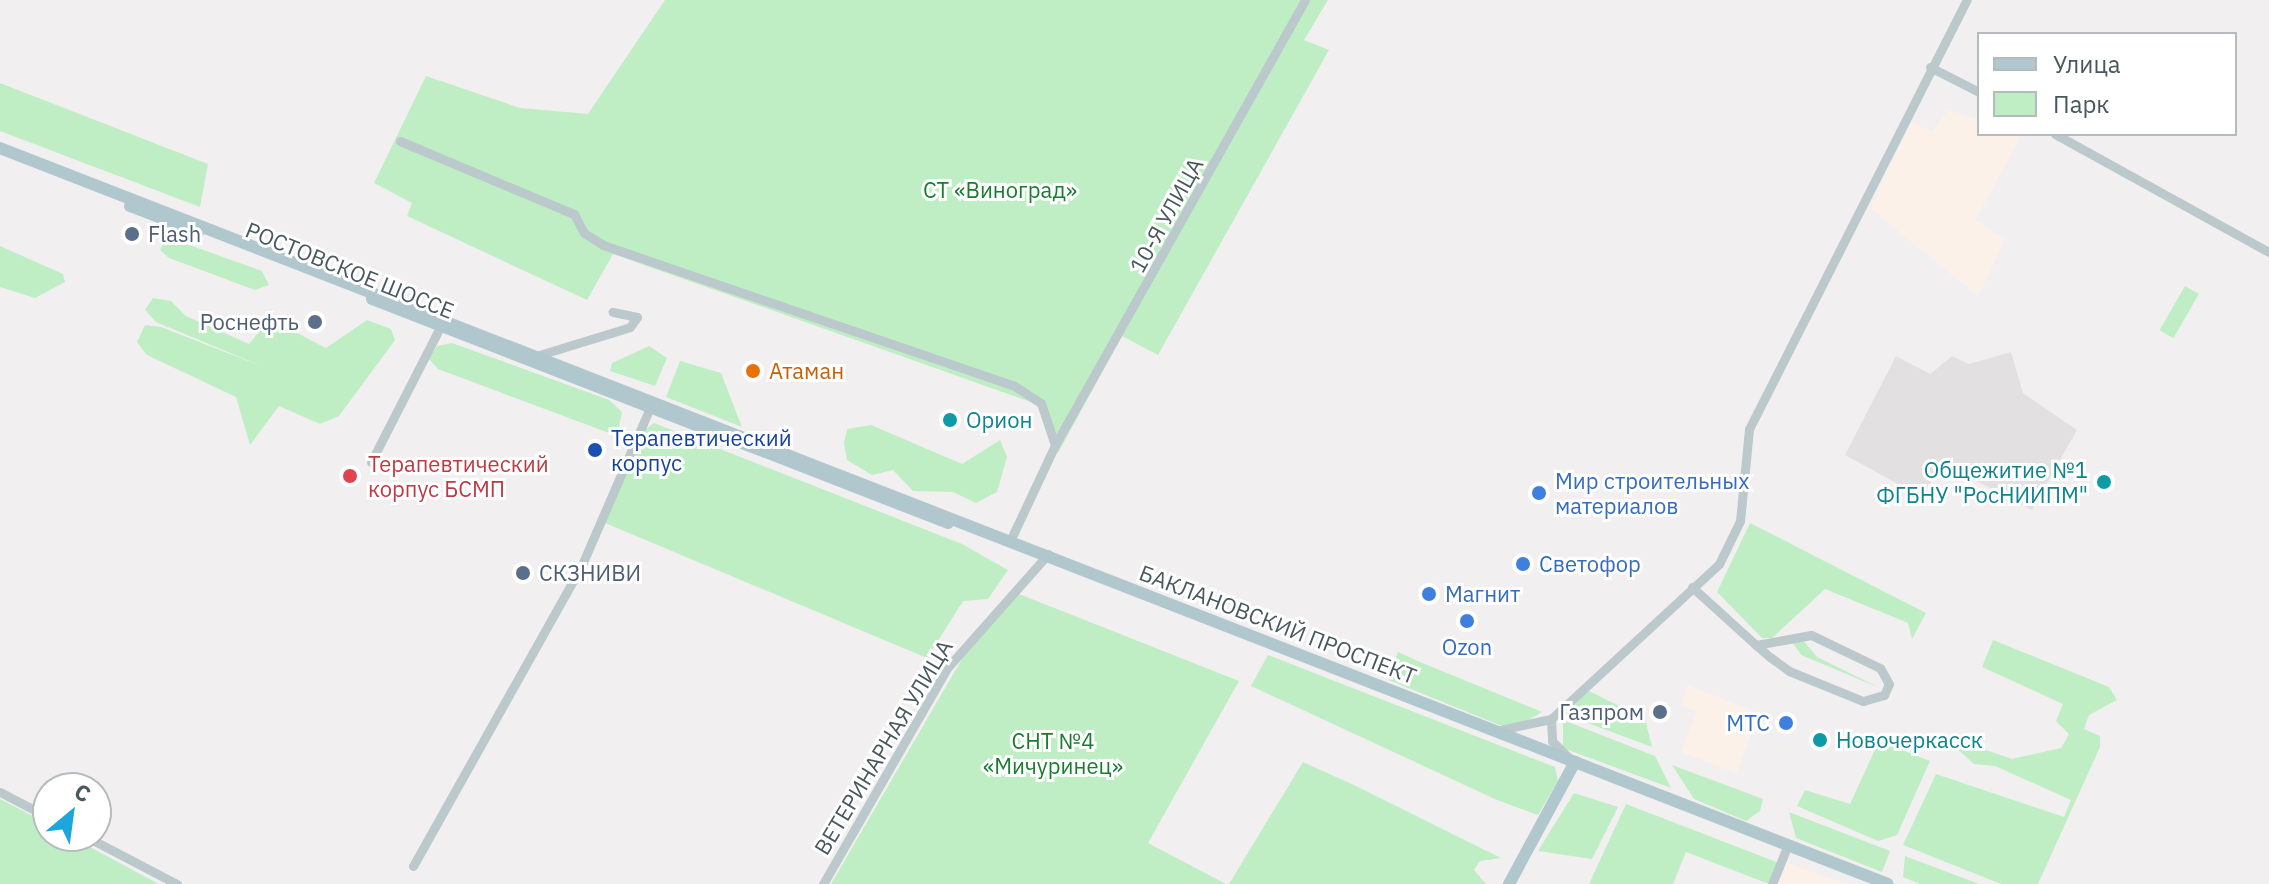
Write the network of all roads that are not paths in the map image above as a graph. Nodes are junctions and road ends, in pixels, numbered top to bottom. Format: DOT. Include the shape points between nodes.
graph roads {
  1 [pos="1305,0"];
  2 [pos="1967,0"];
  3 [pos="1930,67"];
  4 [pos="1977,91"];
  5 [pos="2059,136"];
  6 [pos="400,141"];
  7 [pos="0,148"];
  8 [pos="0,155"];
  9 [pos="38,166"];
  10 [pos="2269,252"];
  11 [pos="613,312"];
  12 [pos="440,327"];
  13 [pos="536,356"];
  14 [pos="652,405"];
  15 [pos="1055,445"];
  16 [pos="371,462"];
  17 [pos="1011,539"];
  18 [pos="1045,557"];
  19 [pos="1692,587"];
  20 [pos="1756,645"];
  21 [pos="1551,719"];
  22 [pos="1493,730"];
  23 [pos="1540,752"];
  24 [pos="1574,765"];
  25 [pos="0,792"];
  26 [pos="32,809"];
  27 [pos="112,850"];
  28 [pos="1785,852"];
  29 [pos="413,866"];
  30 [pos="177,884"];
  31 [pos="823,884"];
  32 [pos="1509,884"];
  33 [pos="1772,884"];
  34 [pos="1866,884"];
  35 [pos="1888,884"];
  1 -- 15 [label="street, 10-Я УЛИЦА"];
  2 -- 3 [label="street"];
  3 -- 4 [label="street"];
  3 -- 19 [label="street" via="1749,429 1735,539"];
  5 -- 10 [label="street"];
  6 -- 15 [label="street" via="574,214 584,233 603,245 1013,385 1041,403"];
  7 -- 9 [label="main road"];
  8 -- 9 [label="main road"];
  9 -- 12 [label="main road, РОСТОВСКОЕ ШОССЕ"];
  9 -- 13 [label="main road, РОСТОВСКОЕ ШОССЕ"];
  11 -- 13 [label="street" via="637,317 630,327"];
  12 -- 14 [label="main road, РОСТОВСКОЕ ШОССЕ"];
  12 -- 16 [label="street"];
  13 -- 14 [label="main road, РОСТОВСКОЕ ШОССЕ"];
  14 -- 17 [label="main road, БАКЛАНОВСКИЙ ПРОСПЕКТ"];
  14 -- 18 [label="main road, БАКЛАНОВСКИЙ ПРОСПЕКТ"];
  14 -- 29 [label="street" via="581,567"];
  15 -- 17 [label="street, 10-Я УЛИЦА"];
  17 -- 18 [label="main road, БАКЛАНОВСКИЙ ПРОСПЕКТ"];
  18 -- 22 [label="main road, БАКЛАНОВСКИЙ ПРОСПЕКТ"];
  18 -- 23 [label="main road, БАКЛАНОВСКИЙ ПРОСПЕКТ"];
  18 -- 31 [label="street, ВЕТЕРИНАРНАЯ УЛИЦА" via="948,667"];
  19 -- 20 [label="street"];
  19 -- 21 [label="street"];
  20 -- 20 [label="street" via="1789,671 1863,701 1884,695 1889,684 1880,668 1811,635"];
  21 -- 22 [label="street"];
  21 -- 23 [label="street"];
  21 -- 24 [label="street" via="1552,741"];
  22 -- 23 [label="main road, БАКЛАНОВСКИЙ ПРОСПЕКТ"];
  23 -- 24 [label="main road, БАКЛАНОВСКИЙ ПРОСПЕКТ"];
  24 -- 28 [label="main road, БАКЛАНОВСКИЙ ПРОСПЕКТ"];
  24 -- 32 [label="main road"];
  24 -- 35 [label="main road, БАКЛАНОВСКИЙ ПРОСПЕКТ"];
  25 -- 26 [label="street"];
  27 -- 30 [label="street"];
  28 -- 33 [label="street"];
  28 -- 34 [label="main road, БАКЛАНОВСКИЙ ПРОСПЕКТ"];
}
